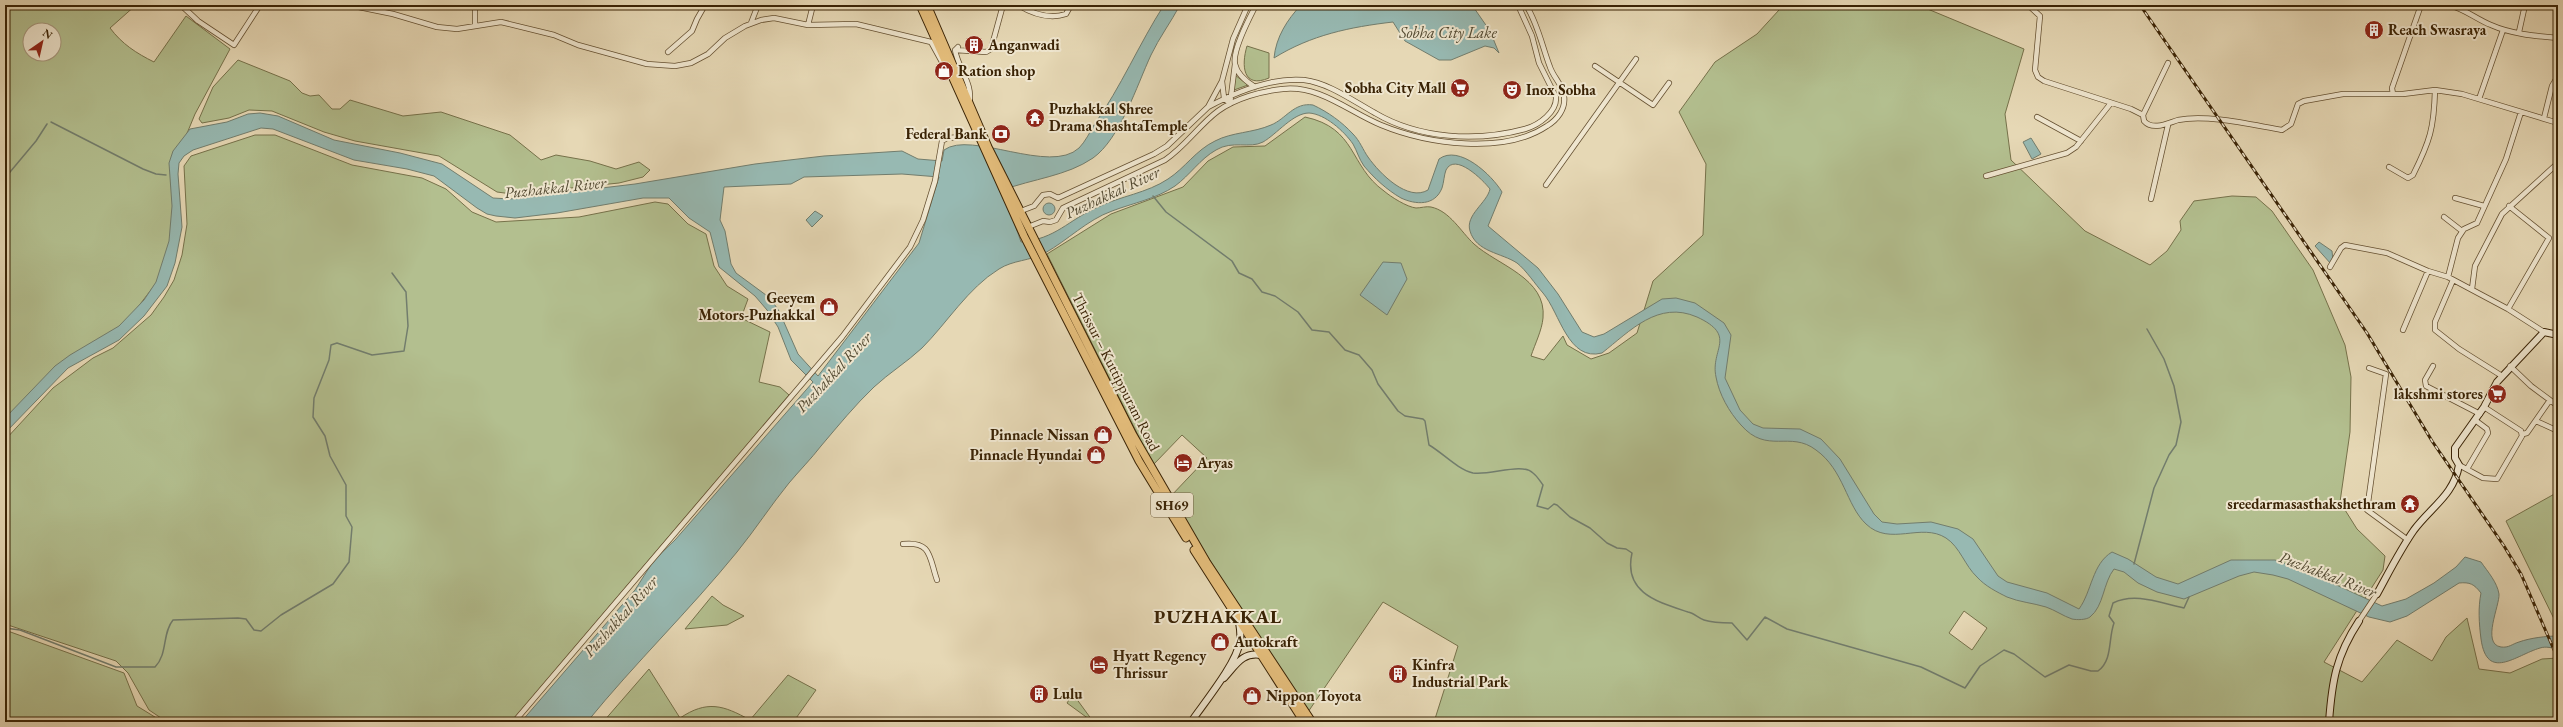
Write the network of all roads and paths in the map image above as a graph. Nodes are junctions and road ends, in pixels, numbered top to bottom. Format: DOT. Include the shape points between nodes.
graph roads {
  1 [pos="181,5"];
  2 [pos="260,5"];
  3 [pos="349,5"];
  4 [pos="476,5"];
  5 [pos="705,5"];
  6 [pos="746,5"];
  7 [pos="813,5"];
  8 [pos="920,5"];
  9 [pos="927,5"];
  10 [pos="1003,5"];
  11 [pos="1018,5"];
  12 [pos="1071,5"];
  13 [pos="1248,5"];
  14 [pos="1256,5"];
  15 [pos="1518,5"];
  16 [pos="1526,5"];
  17 [pos="2028,5"];
  18 [pos="2421,5"];
  19 [pos="2449,5"];
  20 [pos="2525,5"];
  21 [pos="757,7"];
  22 [pos="751,24"];
  23 [pos="475,25"];
  24 [pos="808,26"];
  25 [pos="2503,30"];
  26 [pos="2519,32"];
  27 [pos="2558,38"];
  28 [pos="668,52"];
  29 [pos="1547,59"];
  30 [pos="1636,59"];
  31 [pos="1539,63"];
  32 [pos="2168,63"];
  33 [pos="1235,64"];
  34 [pos="1595,66"];
  35 [pos="2558,76"];
  36 [pos="1222,81"];
  37 [pos="1619,82"];
  38 [pos="1669,83"];
  39 [pos="1255,87"];
  40 [pos="2435,90"];
  41 [pos="2393,94"];
  42 [pos="1232,96"];
  43 [pos="1224,98"];
  44 [pos="2479,99"];
  45 [pos="969,103"];
  46 [pos="2111,103"];
  47 [pos="1230,104"];
  48 [pos="1208,107"];
  49 [pos="2521,112"];
  50 [pos="967,114"];
  51 [pos="1550,114"];
  52 [pos="2143,115"];
  53 [pos="1383,117"];
  54 [pos="2037,117"];
  55 [pos="2544,118"];
  56 [pos="1555,120"];
  57 [pos="2558,123"];
  58 [pos="1380,125"];
  59 [pos="2168,125"];
  60 [pos="1499,134"];
  61 [pos="981,136"];
  62 [pos="2081,141"];
  63 [pos="1502,142"];
  64 [pos="2558,163"];
  65 [pos="2390,168"];
  66 [pos="1986,176"];
  67 [pos="1546,185"];
  68 [pos="1008,194"];
  69 [pos="2454,198"];
  70 [pos="2151,199"];
  71 [pos="2484,206"];
  72 [pos="2509,206"];
  73 [pos="1021,211"];
  74 [pos="2444,217"];
  75 [pos="1030,230"];
  76 [pos="2462,231"];
  77 [pos="2330,267"];
  78 [pos="2428,271"];
  79 [pos="2448,277"];
  80 [pos="1049,278"];
  81 [pos="2453,280"];
  82 [pos="2472,289"];
  83 [pos="2508,309"];
  84 [pos="2403,330"];
  85 [pos="2544,332"];
  86 [pos="2558,335"];
  87 [pos="2433,366"];
  88 [pos="2510,366"];
  89 [pos="2369,368"];
  90 [pos="2502,376"];
  91 [pos="2550,400"];
  92 [pos="2558,406"];
  93 [pos="2484,407"];
  94 [pos="2480,414"];
  95 [pos="2475,420"];
  96 [pos="2536,421"];
  97 [pos="2558,431"];
  98 [pos="2523,434"];
  99 [pos="2459,465"];
  100 [pos="2467,469"];
  101 [pos="1155,483"];
  102 [pos="2408,540"];
  103 [pos="903,544"];
  104 [pos="937,580"];
  105 [pos="2378,594"];
  106 [pos="2359,621"];
  107 [pos="1239,622"];
  108 [pos="1261,656"];
  109 [pos="1217,684"];
  110 [pos="514,722"];
  111 [pos="1191,722"];
  112 [pos="1304,722"];
  113 [pos="1312,722"];
  114 [pos="2329,722"];
  1 -- 2 [label="street" via="198,21 234,45"];
  3 -- 23 [label="street" via="437,26 456,29"];
  4 -- 23 [label="street"];
  5 -- 28 [label="street" via="692,31"];
  6 -- 21 [label="street"];
  7 -- 24 [label="street"];
  8 -- 50 [label="main road"];
  9 -- 45 [label="main road"];
  10 -- 45 [label="street" via="991,49 986,52 956,48 956,60 970,90"];
  11 -- 12 [label="street" via="1031,12 1059,17 1066,14"];
  13 -- 36 [label="street" via="1233,39"];
  14 -- 33 [label="street" via="1243,34"];
  15 -- 31 [label="street" via="1532,36"];
  16 -- 29 [label="street" via="1540,35"];
  17 -- 46 [label="street" via="2040,16 2035,70 2038,77"];
  18 -- 41 [label="street" via="2392,88"];
  19 -- 25 [label="street" via="2465,10"];
  20 -- 26 [label="street"];
  21 -- 22 [label="street"];
  22 -- 23 [label="street" via="725,38 708,54 691,63 675,66 647,64 578,45 528,27 501,22"];
  22 -- 24 [label="street" via="774,18"];
  24 -- 50 [label="street" via="856,24 931,42"];
  25 -- 26 [label="street"];
  25 -- 44 [label="street"];
  26 -- 27 [label="street"];
  29 -- 31 [label="street"];
  29 -- 56 [label="street" via="1564,96 1562,110"];
  30 -- 37 [label="street"];
  31 -- 51 [label="street" via="1556,96 1557,102"];
  32 -- 52 [label="street"];
  33 -- 39 [label="street" via="1239,74"];
  33 -- 42 [label="street"];
  34 -- 37 [label="street"];
  35 -- 55 [label="street" via="2552,86"];
  36 -- 43 [label="street"];
  36 -- 48 [label="street"];
  37 -- 38 [label="street" via="1653,105"];
  37 -- 67 [label="street"];
  39 -- 42 [label="street"];
  39 -- 53 [label="street" via="1270,82 1316,83"];
  40 -- 41 [label="street"];
  40 -- 44 [label="street"];
  40 -- 65 [label="street" via="2436,110 2432,130 2413,175 2408,178"];
  41 -- 59 [label="street" via="2344,94 2304,100 2298,104 2291,124 2282,130 2201,120 2178,120"];
  42 -- 43 [label="street"];
  42 -- 47 [label="street"];
  43 -- 47 [label="street"];
  43 -- 48 [label="street"];
  44 -- 49 [label="street"];
  45 -- 61 [label="main road"];
  46 -- 52 [label="street"];
  46 -- 62 [label="street"];
  47 -- 58 [label="street" via="1285,88 1301,90 1334,100"];
  47 -- 75 [label="street" via="1218,111 1180,150 1166,160 1063,208 1056,220 1042,221"];
  48 -- 73 [label="street" via="1167,146 1154,154 1058,198 1050,194 1043,195 1034,206"];
  49 -- 55 [label="street"];
  49 -- 71 [label="street" via="2506,159"];
  50 -- 61 [label="main road"];
  51 -- 56 [label="street"];
  51 -- 60 [label="street" via="1532,128"];
  52 -- 59 [label="street" via="2146,124"];
  53 -- 58 [label="street"];
  53 -- 60 [label="street" via="1438,135"];
  54 -- 62 [label="street"];
  55 -- 57 [label="street"];
  56 -- 63 [label="street" via="1538,132"];
  58 -- 63 [label="street" via="1431,141"];
  59 -- 70 [label="street"];
  60 -- 63 [label="street"];
  61 -- 68 [label="main road"];
  61 -- 68 [label="main road"];
  61 -- 110 [label="street" via="947,138 942,141 935,182 923,220 910,246 846,332"];
  62 -- 66 [label="street" via="2067,153"];
  64 -- 72 [label="street"];
  68 -- 73 [label="main road, Thrissur – Kuttippuram Road"];
  68 -- 80 [label="main road" via="1024,236"];
  69 -- 71 [label="street"];
  71 -- 76 [label="street" via="2477,222"];
  72 -- 82 [label="street" via="2480,256 2472,275"];
  72 -- 83 [label="street" via="2549,238"];
  73 -- 75 [label="main road, Thrissur – Kuttippuram Road / SH69"];
  74 -- 76 [label="street"];
  75 -- 80 [label="main road, Thrissur – Kuttippuram Road / SH69"];
  76 -- 79 [label="street"];
  77 -- 78 [label="street" via="2345,245 2387,253"];
  78 -- 79 [label="street"];
  78 -- 84 [label="street"];
  79 -- 81 [label="street"];
  80 -- 101 [label="main road, Thrissur – Kuttippuram Road / SH69"];
  81 -- 82 [label="street"];
  81 -- 90 [label="street" via="2435,322 2435,330 2459,349"];
  82 -- 83 [label="street"];
  83 -- 85 [label="street"];
  85 -- 86 [label="street"];
  85 -- 88 [label="street"];
  87 -- 94 [label="street" via="2425,380 2426,386"];
  88 -- 90 [label="street"];
  88 -- 91 [label="street"];
  89 -- 102 [label="street" via="2386,374 2367,510"];
  90 -- 93 [label="street"];
  91 -- 92 [label="street"];
  91 -- 96 [label="street"];
  93 -- 94 [label="street"];
  93 -- 98 [label="street"];
  94 -- 95 [label="street"];
  95 -- 99 [label="street" via="2455,448 2455,458"];
  95 -- 100 [label="street" via="2487,429 2488,433"];
  96 -- 97 [label="street"];
  96 -- 98 [label="street" via="2527,433"];
  98 -- 100 [label="street" via="2497,479 2483,478"];
  99 -- 100 [label="street"];
  99 -- 102 [label="street" via="2451,489"];
  101 -- 107 [label="main road, Thrissur – Kuttippuram Road"];
  101 -- 113 [label="main road, Thrissur – Kuttippuram Road / SH69"];
  102 -- 105 [label="street" via="2397,554"];
  103 -- 104 [label="street" via="918,543 925,547"];
  105 -- 106 [label="street"];
  106 -- 114 [label="street" via="2341,652"];
  107 -- 108 [label="main road, Thrissur – Kuttippuram Road"];
  107 -- 109 [label="street" via="1240,642"];
  108 -- 109 [label="street" via="1250,654 1241,658"];
  108 -- 112 [label="main road, Thrissur – Kuttippuram Road"];
  109 -- 111 [label="street"];
}
